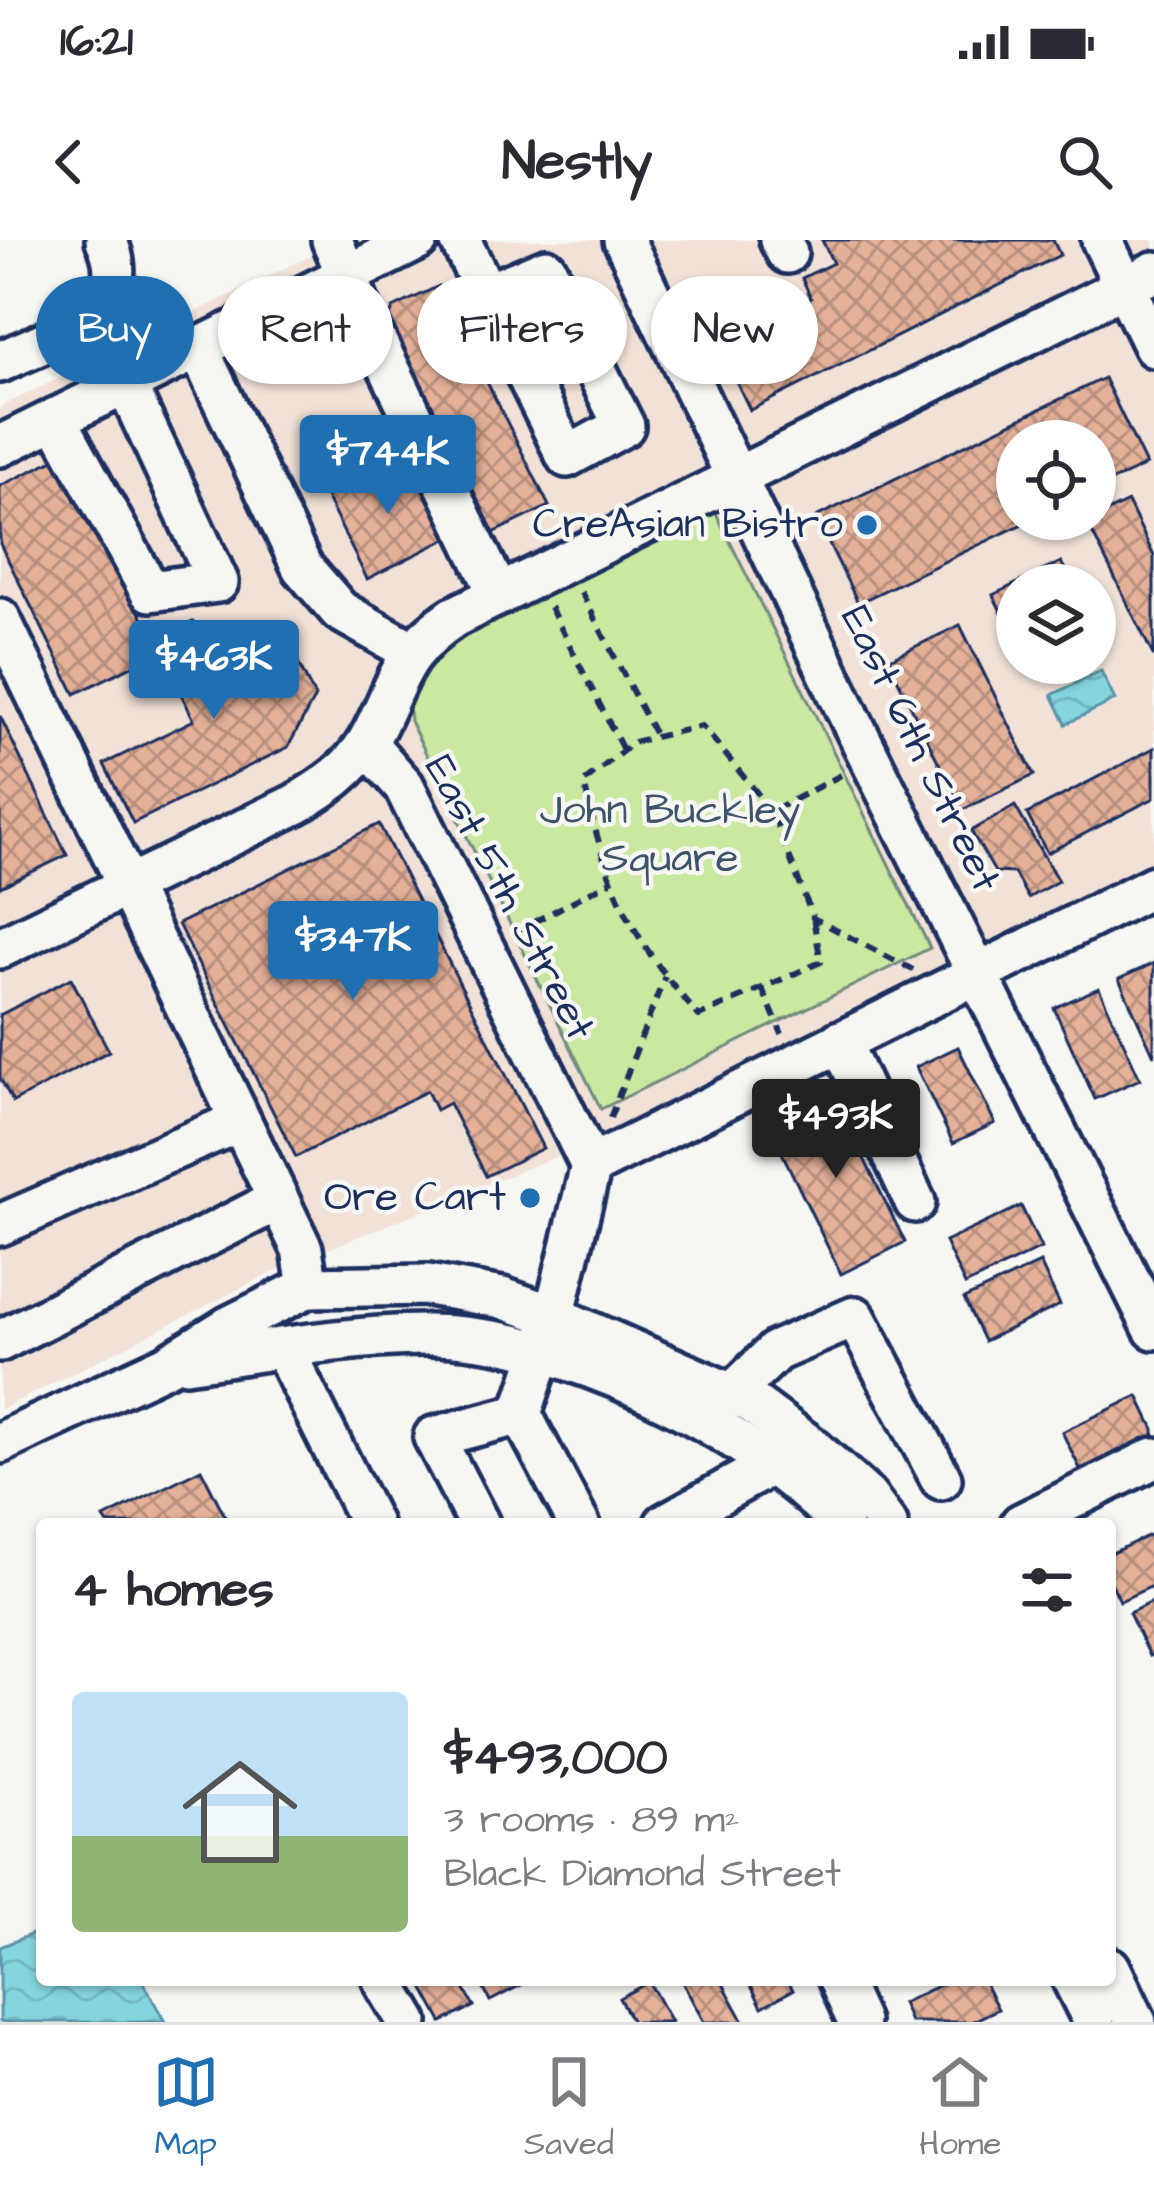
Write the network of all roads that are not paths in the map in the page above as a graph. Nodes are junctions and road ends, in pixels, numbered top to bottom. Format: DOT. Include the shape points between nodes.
graph roads {
  1 [pos="106,240"];
  2 [pos="418,240"];
  3 [pos="460,240"];
  4 [pos="624,240"];
  5 [pos="1102,240"];
  6 [pos="341,257"];
  7 [pos="478,276"];
  8 [pos="1139,279"];
  9 [pos="1154,347"];
  10 [pos="198,348"];
  11 [pos="194,350"];
  12 [pos="0,362"];
  13 [pos="126,384"];
  14 [pos="56,418"];
  15 [pos="0,446"];
  16 [pos="736,478"];
  17 [pos="499,595"];
  18 [pos="0,619"];
  19 [pos="411,651"];
  20 [pos="367,744"];
  21 [pos="125,886"];
  22 [pos="1154,886"];
  23 [pos="0,948"];
  24 [pos="963,982"];
  25 [pos="840,1041"];
  26 [pos="240,1121"];
  27 [pos="591,1166"];
  28 [pos="278,1200"];
  29 [pos="915,1202"];
  30 [pos="0,1226"];
  31 [pos="308,1287"];
  32 [pos="1154,1329"];
  33 [pos="549,1334"];
  34 [pos="0,1341"];
  35 [pos="283,1348"];
  36 [pos="166,1365"];
  37 [pos="732,1394"];
  38 [pos="521,1414"];
  39 [pos="0,1443"];
  40 [pos="1154,1458"];
  41 [pos="773,1464"];
  42 [pos="941,1479"];
  43 [pos="368,1518"];
  44 [pos="476,1518"];
  45 [pos="576,1518"];
  46 [pos="675,1518"];
  47 [pos="835,1518"];
  48 [pos="882,1518"];
  49 [pos="1033,1518"];
  50 [pos="1116,1980"];
  51 [pos="387,1986"];
  52 [pos="842,1986"];
  53 [pos="1076,1986"];
  54 [pos="408,2022"];
  55 [pos="858,2022"];
  56 [pos="1094,2022"];
  57 [pos="1136,2022"];
  1 -- 12 [label="street" via="116,268 105,302 84,322"];
  2 -- 6 [label="street"];
  3 -- 7 [label="street"];
  4 -- 16 [label="street, East 6th Street"];
  5 -- 8 [label="street"];
  6 -- 10 [label="street"];
  6 -- 17 [label="street"];
  8 -- 9 [label="street"];
  8 -- 16 [label="street"];
  10 -- 11 [label="street"];
  10 -- 19 [label="street" via="302,567 340,611"];
  13 -- 14 [label="street"];
  13 -- 14 [label="street" via="218,582 151,591"];
  14 -- 15 [label="street"];
  16 -- 17 [label="street"];
  16 -- 24 [label="street, East 6th Street" via="871,760"];
  17 -- 19 [label="street"];
  18 -- 21 [label="street"];
  19 -- 20 [label="street"];
  20 -- 21 [label="street" via="337,778 296,804"];
  20 -- 27 [label="street, East 5th Street" via="404,786"];
  21 -- 23 [label="street"];
  21 -- 26 [label="street"];
  22 -- 24 [label="street"];
  24 -- 25 [label="street"];
  24 -- 32 [label="street, East 6th Street"];
  25 -- 27 [label="street"];
  25 -- 29 [label="street"];
  26 -- 28 [label="street"];
  26 -- 30 [label="street"];
  27 -- 33 [label="street"];
  28 -- 31 [label="street" via="302,1250"];
  28 -- 34 [label="street"];
  31 -- 33 [label="street" via="428,1285 502,1298"];
  31 -- 36 [label="street"];
  33 -- 35 [label="street"];
  33 -- 37 [label="street"];
  33 -- 38 [label="street"];
  33 -- 41 [label="street" via="618,1381 734,1435"];
  35 -- 36 [label="street"];
  35 -- 43 [label="street"];
  36 -- 39 [label="street"];
  37 -- 42 [label="street" via="776,1351 855,1317"];
  37 -- 48 [label="street" via="810,1446"];
  38 -- 44 [label="street" via="434,1437"];
  38 -- 45 [label="street"];
  40 -- 49 [label="street"];
  41 -- 46 [label="street"];
  41 -- 47 [label="street"];
  50 -- 57 [label="street"];
  51 -- 54 [label="street"];
  52 -- 55 [label="street"];
  53 -- 56 [label="street"];
}
